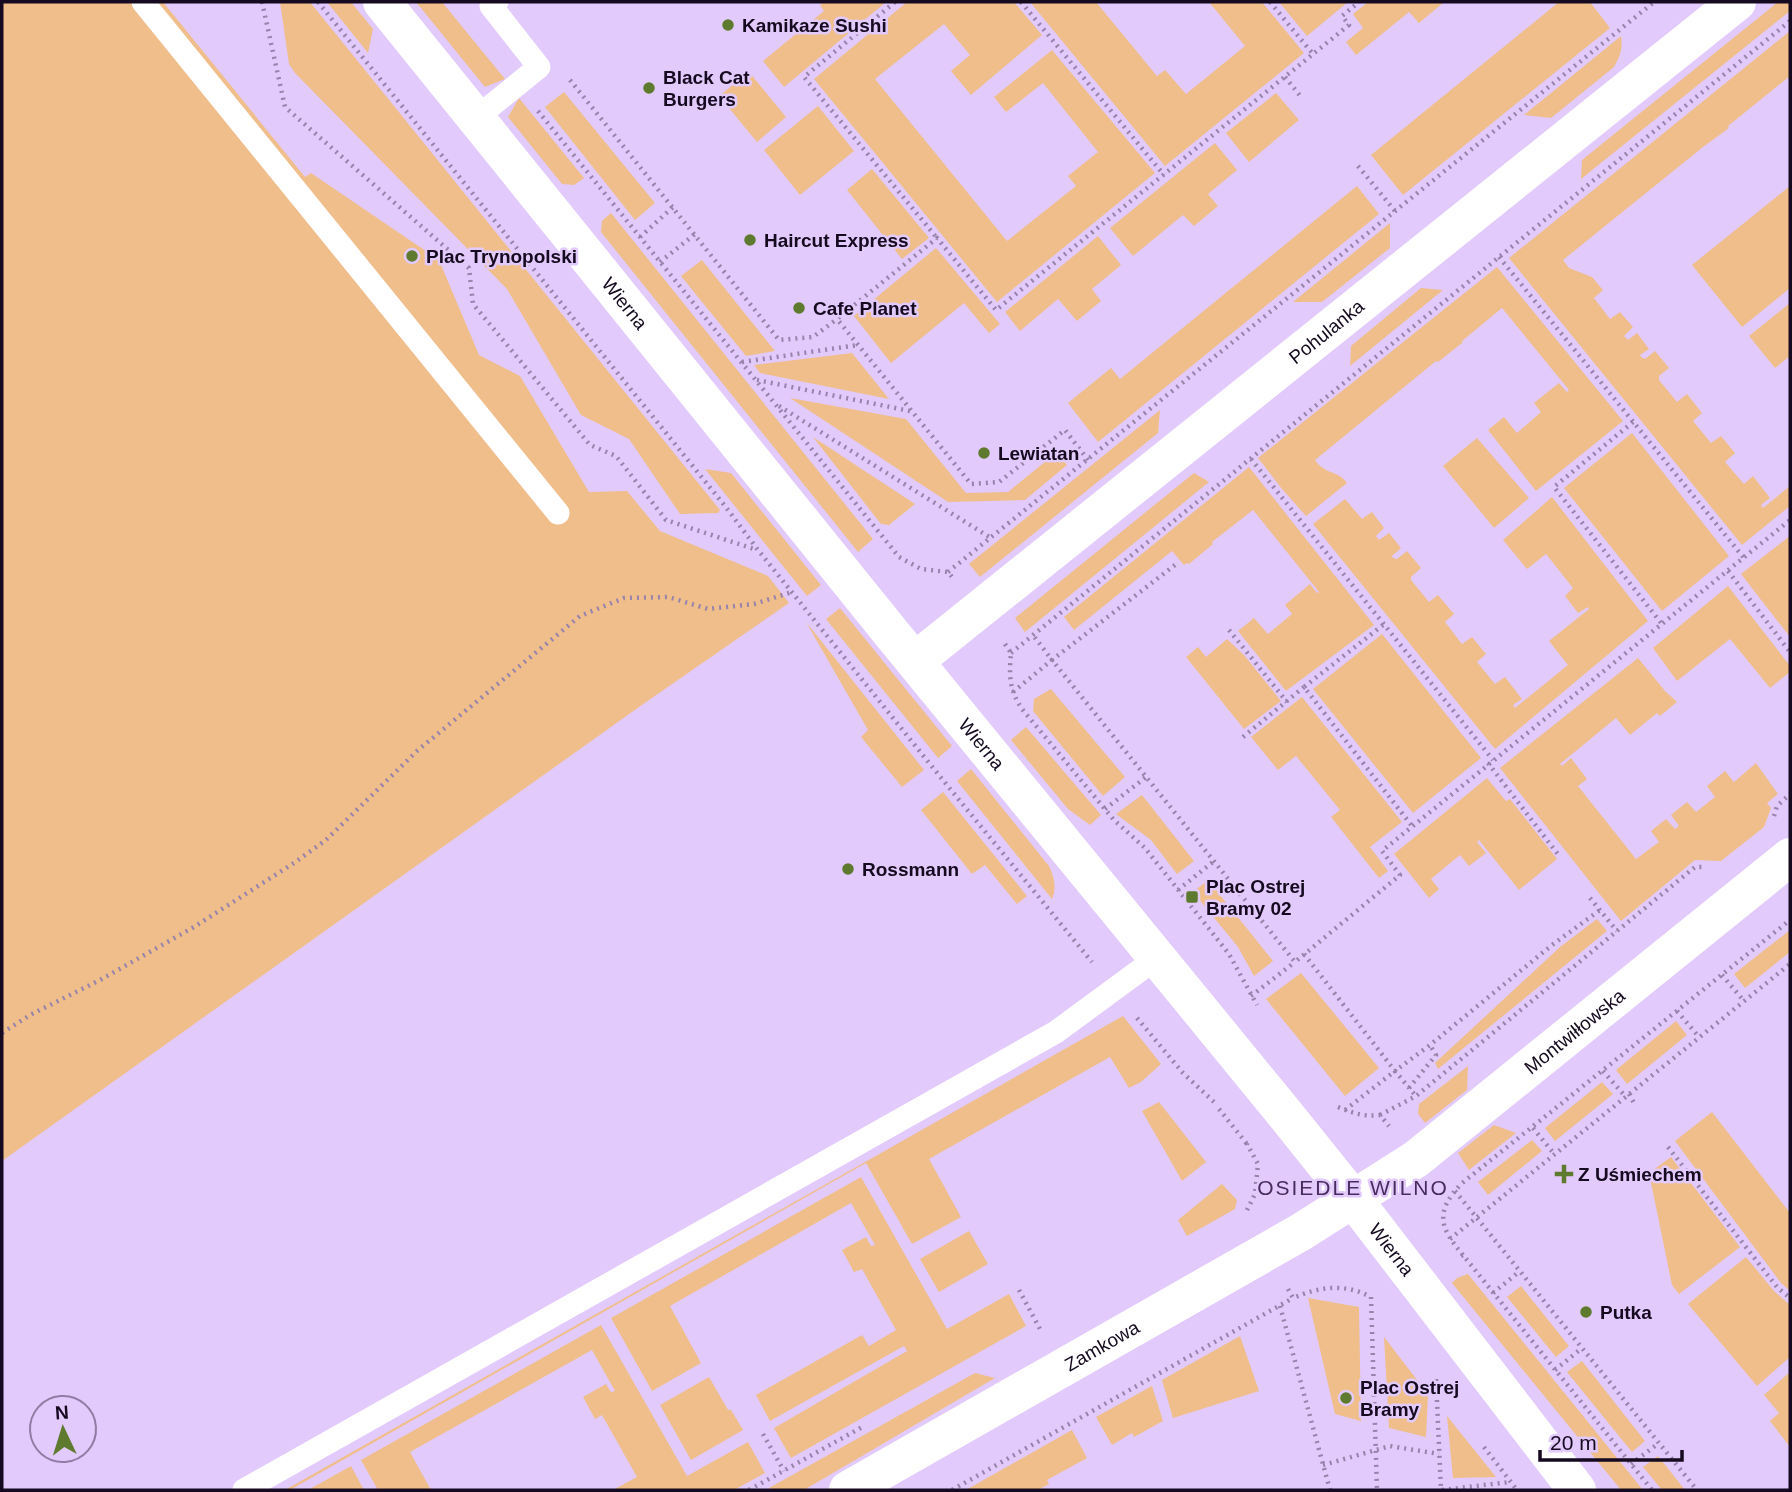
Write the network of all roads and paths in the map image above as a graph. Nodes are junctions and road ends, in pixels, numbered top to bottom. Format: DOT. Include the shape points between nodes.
graph roads {
  1 [pos="143,2"];
  2 [pos="262,2"];
  3 [pos="318,2"];
  4 [pos="382,2"];
  5 [pos="496,2"];
  6 [pos="895,2"];
  7 [pos="1021,2"];
  8 [pos="1270,2"];
  9 [pos="1359,2"];
  10 [pos="1654,2"];
  11 [pos="1737,2"];
  12 [pos="1790,21"];
  13 [pos="1314,54"];
  14 [pos="1285,77"];
  15 [pos="572,83"];
  16 [pos="517,85"];
  17 [pos="1303,98"];
  18 [pos="476,118"];
  19 [pos="1358,166"];
  20 [pos="1164,175"];
  21 [pos="673,207"];
  22 [pos="1395,211"];
  23 [pos="695,234"];
  24 [pos="640,237"];
  25 [pos="937,238"];
  26 [pos="1499,257"];
  27 [pos="660,262"];
  28 [pos="837,319"];
  29 [pos="858,345"];
  30 [pos="741,362"];
  31 [pos="756,380"];
  32 [pos="775,403"];
  33 [pos="911,411"];
  34 [pos="1633,422"];
  35 [pos="1251,458"];
  36 [pos="1088,460"];
  37 [pos="558,513"];
  38 [pos="1790,520"];
  39 [pos="991,538"];
  40 [pos="758,550"];
  41 [pos="1744,558"];
  42 [pos="1175,565"];
  43 [pos="1727,570"];
  44 [pos="948,572"];
  45 [pos="792,592"];
  46 [pos="978,610"];
  47 [pos="1662,624"];
  48 [pos="1383,625"];
  49 [pos="1229,630"];
  50 [pos="1033,635"];
  51 [pos="1790,652"];
  52 [pos="1011,653"];
  53 [pos="1052,660"];
  54 [pos="915,661"];
  55 [pos="1304,687"];
  56 [pos="1013,692"];
  57 [pos="1287,702"];
  58 [pos="1243,737"];
  59 [pos="1490,762"];
  60 [pos="1146,777"];
  61 [pos="1790,794"];
  62 [pos="1105,809"];
  63 [pos="1774,818"];
  64 [pos="1412,826"];
  65 [pos="1560,857"];
  66 [pos="1790,857"];
  67 [pos="1214,861"];
  68 [pos="1709,867"];
  69 [pos="1178,890"];
  70 [pos="1590,898"];
  71 [pos="1600,910"];
  72 [pos="1790,920"];
  73 [pos="1617,931"];
  74 [pos="1304,954"];
  75 [pos="1158,957"];
  76 [pos="1295,962"];
  77 [pos="1790,964"];
  78 [pos="1722,975"];
  79 [pos="1114,989"];
  80 [pos="1251,996"];
  81 [pos="1744,1001"];
  82 [pos="1677,1011"];
  83 [pos="1261,1013"];
  84 [pos="2,1033"];
  85 [pos="1699,1037"];
  86 [pos="1430,1045"];
  87 [pos="1603,1070"];
  88 [pos="1395,1071"];
  89 [pos="1409,1088"];
  90 [pos="1627,1095"];
  91 [pos="1416,1096"];
  92 [pos="1634,1103"];
  93 [pos="1345,1110"];
  94 [pos="1285,1114"];
  95 [pos="1380,1115"];
  96 [pos="1533,1128"];
  97 [pos="1247,1144"];
  98 [pos="1668,1147"];
  99 [pos="1555,1154"];
  100 [pos="1455,1191"];
  101 [pos="1354,1200"];
  102 [pos="1244,1216"];
  103 [pos="1477,1218"];
  104 [pos="1450,1239"];
  105 [pos="1463,1255"];
  106 [pos="1520,1272"];
  107 [pos="1018,1290"];
  108 [pos="1493,1293"];
  109 [pos="1371,1297"];
  110 [pos="1293,1298"];
  111 [pos="1790,1298"];
  112 [pos="1280,1306"];
  113 [pos="1040,1329"];
  114 [pos="1582,1349"];
  115 [pos="1555,1370"];
  116 [pos="1436,1378"];
  117 [pos="763,1434"];
  118 [pos="1659,1443"];
  119 [pos="1376,1450"];
  120 [pos="1439,1454"];
  121 [pos="1631,1464"];
  122 [pos="1323,1465"];
  123 [pos="783,1471"];
  124 [pos="1511,1482"];
  125 [pos="244,1490"];
  126 [pos="848,1490"];
  127 [pos="953,1490"];
  128 [pos="1330,1490"];
  129 [pos="1377,1490"];
  130 [pos="1441,1490"];
  131 [pos="1449,1490"];
  132 [pos="1577,1490"];
  133 [pos="1697,1490"];
  1 -- 37 [label="lane"];
  2 -- 40 [label="path" via="285,107 469,268 473,304 590,446 616,456 666,520"];
  3 -- 40 [label="path"];
  4 -- 18 [label="street, Wierna"];
  5 -- 16 [label="lane" via="491,6 539,67"];
  6 -- 25 [label="path" via="804,77"];
  7 -- 20 [label="path"];
  8 -- 13 [label="path"];
  9 -- 13 [label="path" via="1342,16 1349,25"];
  10 -- 22 [label="path"];
  11 -- 46 [label="street, Pohulanka"];
  12 -- 26 [label="path"];
  13 -- 14 [label="path"];
  14 -- 17 [label="path"];
  14 -- 20 [label="path"];
  15 -- 21 [label="path"];
  16 -- 18 [label="lane"];
  16 -- 24 [label="path"];
  18 -- 54 [label="street, Wierna"];
  19 -- 22 [label="path"];
  20 -- 25 [label="path" via="996,310"];
  21 -- 23 [label="path"];
  21 -- 24 [label="path"];
  22 -- 36 [label="path"];
  23 -- 27 [label="path"];
  23 -- 28 [label="path" via="779,340 813,337"];
  24 -- 27 [label="path"];
  25 -- 28 [label="path"];
  26 -- 34 [label="path"];
  26 -- 35 [label="path"];
  27 -- 30 [label="path"];
  28 -- 29 [label="path"];
  29 -- 30 [label="path"];
  29 -- 33 [label="path"];
  30 -- 31 [label="path"];
  31 -- 32 [label="path"];
  31 -- 33 [label="path"];
  32 -- 39 [label="path"];
  32 -- 44 [label="path" via="899,556 921,569"];
  33 -- 36 [label="path" via="971,484 999,482 1065,430"];
  34 -- 41 [label="path"];
  34 -- 47 [label="path" via="1553,487"];
  35 -- 48 [label="path"];
  35 -- 50 [label="path"];
  36 -- 39 [label="path"];
  38 -- 41 [label="path"];
  39 -- 44 [label="path"];
  40 -- 45 [label="path"];
  41 -- 43 [label="path"];
  42 -- 53 [label="path"];
  43 -- 47 [label="path"];
  43 -- 51 [label="path"];
  44 -- 46 [label="path"];
  45 -- 79 [label="path"];
  45 -- 84 [label="path" via="754,604 708,609 668,597 624,598 580,616 417,751 326,840 194,927"];
  46 -- 52 [label="path"];
  46 -- 54 [label="street, Pohulanka"];
  47 -- 59 [label="path"];
  48 -- 55 [label="path"];
  48 -- 59 [label="path"];
  49 -- 57 [label="path"];
  50 -- 52 [label="path"];
  50 -- 53 [label="path"];
  52 -- 56 [label="path"];
  53 -- 56 [label="path"];
  53 -- 60 [label="path"];
  54 -- 75 [label="street, Wierna"];
  55 -- 57 [label="path"];
  55 -- 64 [label="path"];
  56 -- 62 [label="path"];
  57 -- 58 [label="path"];
  59 -- 64 [label="path"];
  59 -- 65 [label="path"];
  60 -- 62 [label="path"];
  60 -- 67 [label="path"];
  61 -- 63 [label="path" via="1777,806"];
  62 -- 69 [label="path" via="1145,848"];
  64 -- 74 [label="path" via="1382,851 1400,875"];
  66 -- 101 [label="street, Montwiłłowska" via="1416,1160"];
  67 -- 69 [label="path"];
  67 -- 76 [label="path"];
  68 -- 73 [label="path" via="1695,867"];
  69 -- 80 [label="path" via="1229,954"];
  70 -- 71 [label="path"];
  71 -- 73 [label="path"];
  71 -- 86 [label="path"];
  72 -- 78 [label="path"];
  73 -- 91 [label="path"];
  74 -- 76 [label="path"];
  74 -- 88 [label="path"];
  75 -- 79 [label="lane"];
  75 -- 94 [label="street, Wierna"];
  76 -- 80 [label="path"];
  77 -- 81 [label="path"];
  78 -- 81 [label="path"];
  78 -- 82 [label="path"];
  79 -- 97 [label="path"];
  79 -- 125 [label="lane" via="1056,1032"];
  80 -- 83 [label="path"];
  81 -- 85 [label="path"];
  82 -- 85 [label="path"];
  82 -- 87 [label="path"];
  85 -- 90 [label="path"];
  86 -- 88 [label="path"];
  86 -- 89 [label="path" via="1436,1055"];
  87 -- 90 [label="path"];
  87 -- 96 [label="path"];
  88 -- 89 [label="path"];
  88 -- 93 [label="path"];
  89 -- 91 [label="path"];
  90 -- 92 [label="path"];
  90 -- 99 [label="path"];
  91 -- 95 [label="path"];
  94 -- 97 [label="path"];
  94 -- 101 [label="street, Wierna"];
  96 -- 99 [label="path"];
  96 -- 100 [label="path"];
  97 -- 102 [label="path" via="1258,1164 1255,1194"];
  98 -- 111 [label="path"];
  99 -- 103 [label="path"];
  100 -- 103 [label="path"];
  100 -- 104 [label="path" via="1444,1209 1443,1223"];
  101 -- 126 [label="street, Zamkowa"];
  101 -- 132 [label="street, Wierna"];
  103 -- 104 [label="path"];
  103 -- 106 [label="path"];
  104 -- 105 [label="path"];
  106 -- 108 [label="path"];
  106 -- 114 [label="path"];
  107 -- 113 [label="path"];
  109 -- 119 [label="path"];
  110 -- 112 [label="path"];
  112 -- 122 [label="path"];
  112 -- 127 [label="path"];
  114 -- 115 [label="path"];
  114 -- 118 [label="path"];
  116 -- 120 [label="path"];
  117 -- 123 [label="path"];
  118 -- 121 [label="path"];
  118 -- 133 [label="path"];
  119 -- 120 [label="path" via="1390,1446"];
  119 -- 122 [label="path"];
  119 -- 129 [label="path"];
  120 -- 130 [label="path"];
  122 -- 128 [label="path"];
  124 -- 131 [label="path"];
  130 -- 131 [label="path"];
}
